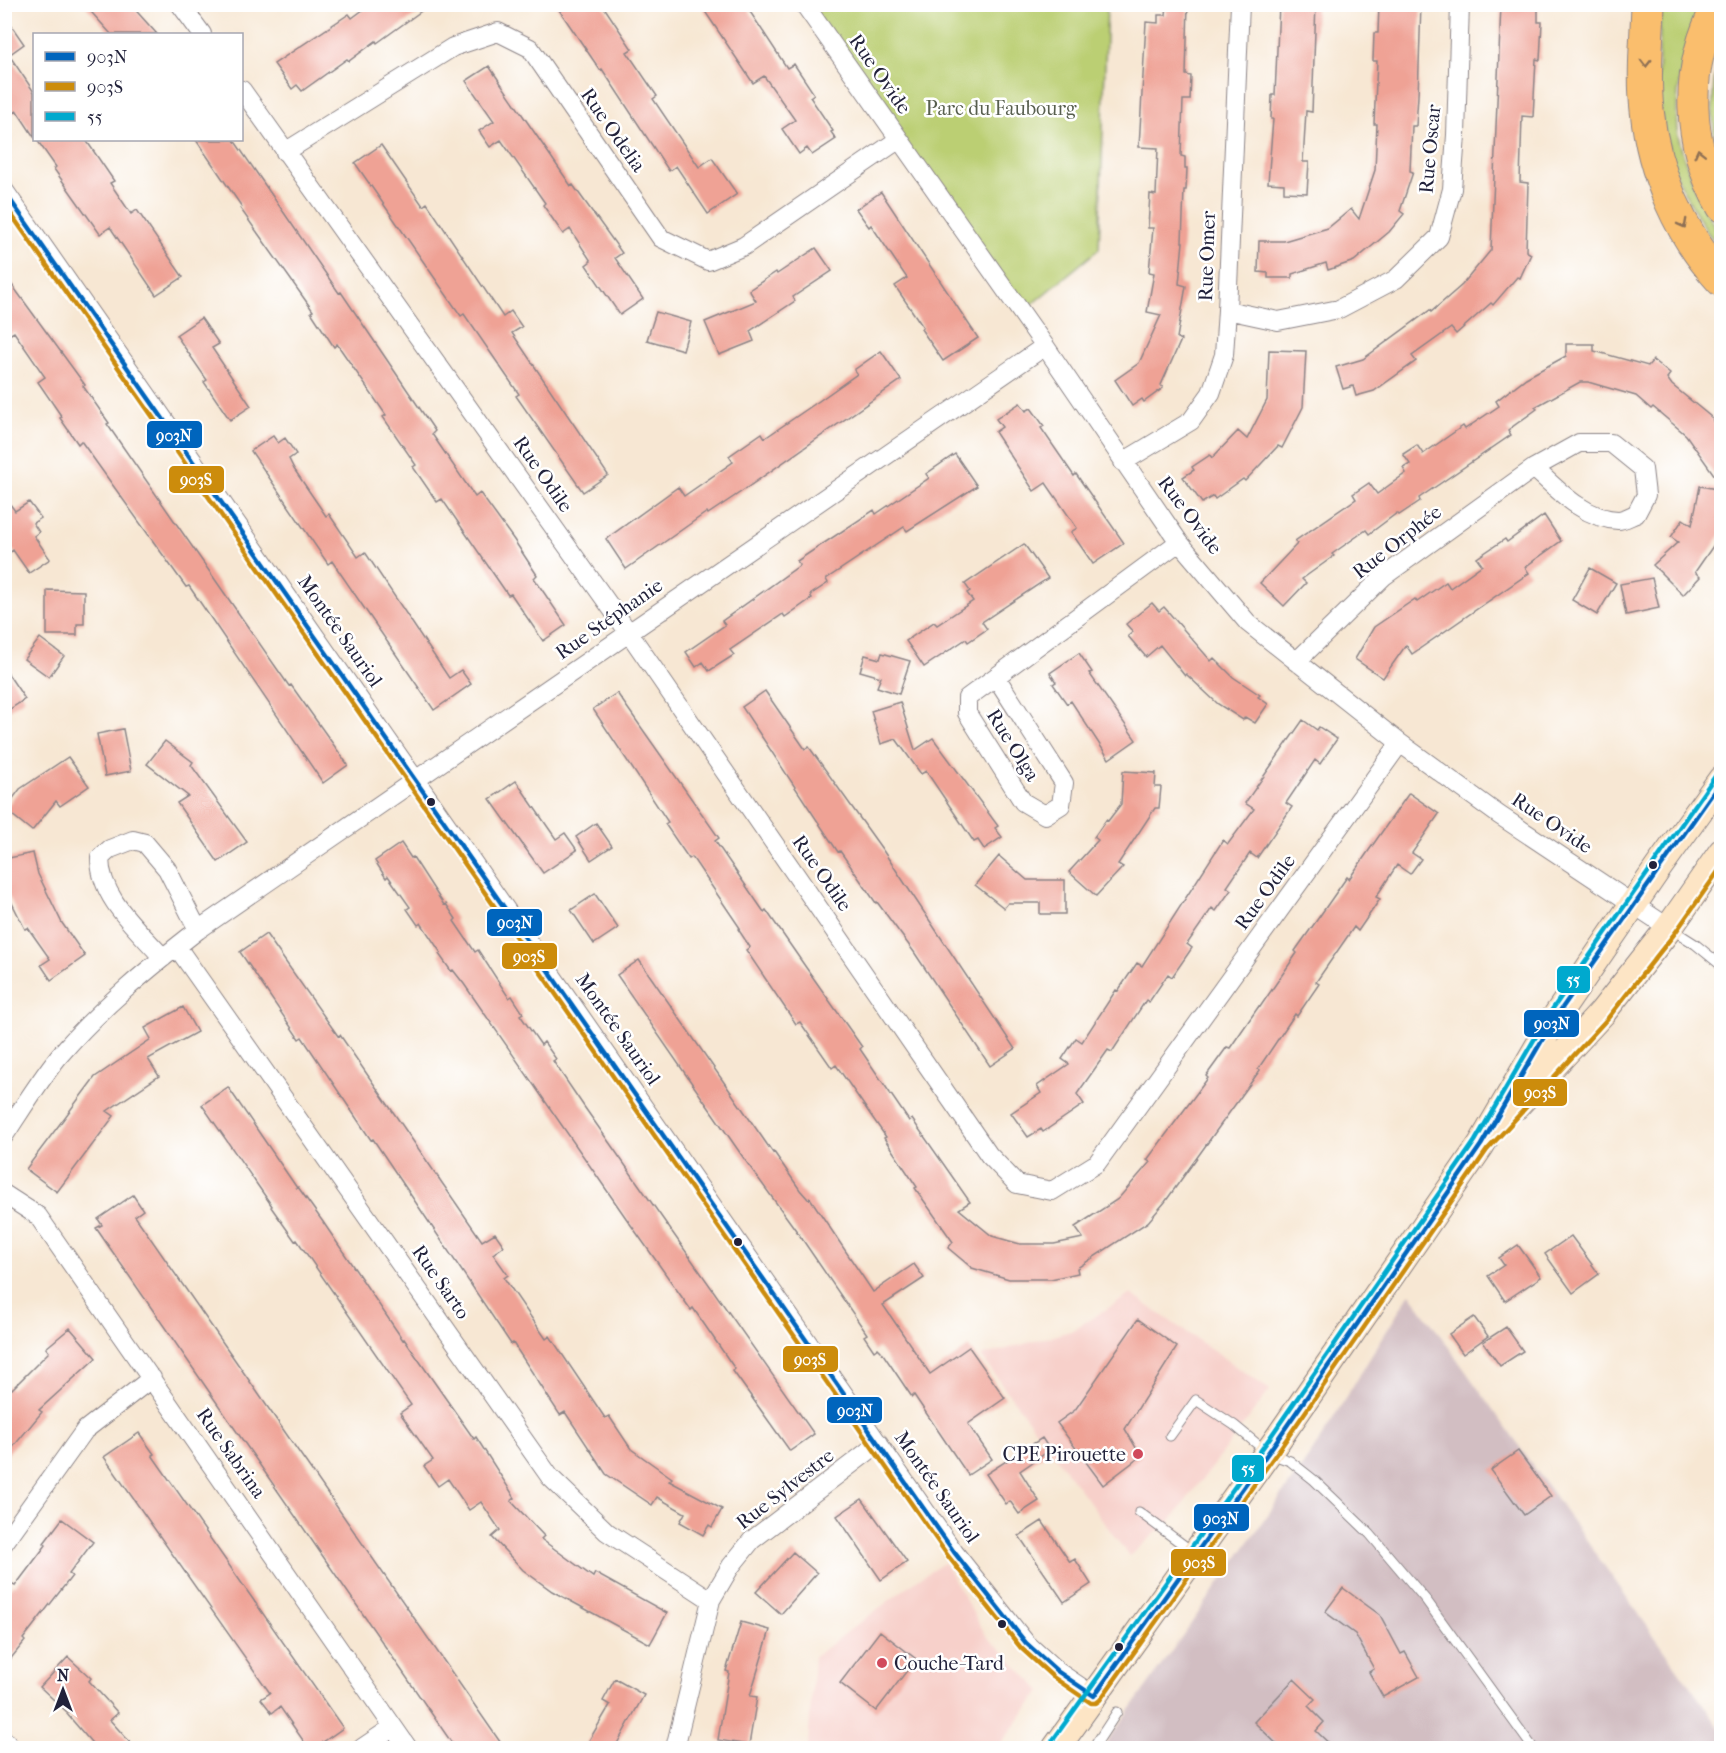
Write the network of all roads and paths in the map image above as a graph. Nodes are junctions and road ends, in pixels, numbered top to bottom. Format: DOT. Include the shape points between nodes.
graph roads {
  1 [pos="180,4"];
  2 [pos="804,4"];
  3 [pos="1240,4"];
  4 [pos="1460,4"];
  5 [pos="1648,4"];
  6 [pos="1718,4"];
  7 [pos="201,33"];
  8 [pos="243,91"];
  9 [pos="898,140"];
  10 [pos="285,152"];
  11 [pos="4,190"];
  12 [pos="1722,207"];
  13 [pos="1722,280"];
  14 [pos="1227,310"];
  15 [pos="1045,346"];
  16 [pos="1123,462"];
  17 [pos="1534,468"];
  18 [pos="1179,542"];
  19 [pos="629,633"];
  20 [pos="1296,662"];
  21 [pos="996,677"];
  22 [pos="1400,743"];
  23 [pos="1722,779"];
  24 [pos="416,780"];
  25 [pos="1722,852"];
  26 [pos="1633,905"];
  27 [pos="1669,928"];
  28 [pos="198,930"];
  29 [pos="170,952"];
  30 [pos="1722,966"];
  31 [pos="4,1136"];
  32 [pos="1481,1144"];
  33 [pos="4,1194"];
  34 [pos="152,1378"];
  35 [pos="1170,1436"];
  36 [pos="879,1443"];
  37 [pos="1269,1453"];
  38 [pos="1139,1512"];
  39 [pos="4,1543"];
  40 [pos="1196,1554"];
  41 [pos="711,1600"];
  42 [pos="1094,1696"];
  43 [pos="1118,1712"];
  44 [pos="393,1726"];
  45 [pos="4,1740"];
  46 [pos="1096,1744"];
  47 [pos="11,1749"];
  48 [pos="362,1749"];
  49 [pos="408,1749"];
  50 [pos="675,1749"];
  51 [pos="1056,1749"];
  52 [pos="1533,1749"];
  1 -- 7 [label="street"];
  2 -- 9 [label="street, Rue Ovide"];
  3 -- 14 [label="street, Rue Omer"];
  4 -- 14 [label="street, Rue Oscar" via="1452,189 1439,237 1396,279 1339,309 1278,321"];
  5 -- 13 [label="highway, one-way" via="1647,110 1659,171 1691,239"];
  12 -- 6 [label="main road, one-way" via="1709,184 1698,150 1692,97 1700,46"];
  8 -- 10 [label="street, Rue Odile"];
  9 -- 10 [label="street, Rue Odelia" via="744,246 708,261 661,238 530,48 498,32 453,47"];
  9 -- 15 [label="street, Rue Ovide"];
  10 -- 19 [label="street, Rue Odile"];
  11 -- 24 [label="street, Montée Sauriol"];
  14 -- 16 [label="street, Rue Omer" via="1224,355 1210,393 1191,421"];
  15 -- 16 [label="street, Rue Ovide"];
  15 -- 19 [label="street, Rue Stéphanie"];
  16 -- 18 [label="street, Rue Ovide"];
  17 -- 17 [label="street, Rue Orphée" via="1569,500 1601,516 1620,520 1636,514 1646,495 1643,469 1611,444 1580,443"];
  17 -- 20 [label="street, Rue Orphée" via="1383,577"];
  18 -- 20 [label="street, Rue Ovide" via="1248,623"];
  18 -- 21 [label="street, Rue Olga"];
  19 -- 22 [label="street, Rue Odile" via="989,1155 1017,1184 1052,1191 1097,1163"];
  19 -- 24 [label="street, Rue Stéphanie"];
  20 -- 22 [label="street, Rue Ovide"];
  21 -- 21 [label="street, Rue Olga" via="967,698 967,713 1023,802 1045,815 1061,805 1064,783"];
  22 -- 26 [label="street, Rue Ovide"];
  23 -- 26 [label="main road"];
  24 -- 28 [label="street, Rue Stéphanie"];
  24 -- 36 [label="street, Montée Sauriol"];
  25 -- 27 [label="main road"];
  26 -- 27 [label="street, Rue Ovide"];
  26 -- 32 [label="main road" via="1555,1018"];
  27 -- 30 [label="lane"];
  27 -- 32 [label="main road" via="1602,1013"];
  28 -- 29 [label="street, Rue Stéphanie"];
  28 -- 29 [label="street" via="167,869 145,843 133,840 110,849 100,858 100,871 112,900"];
  29 -- 31 [label="street, Rue Stéphanie" via="85,1027 57,1058"];
  29 -- 41 [label="street, Rue Sarto" via="550,1477 607,1532"];
  32 -- 37 [label="main road"];
  33 -- 34 [label="street, Rue Sabrina" via="38,1216"];
  34 -- 39 [label="street" via="85,1430"];
  34 -- 44 [label="street, Rue Sabrina"];
  35 -- 37 [label="lane" via="1196,1400"];
  36 -- 41 [label="street, Rue Sylvestre" via="752,1540"];
  36 -- 42 [label="street, Montée Sauriol" via="954,1551 1026,1642 1057,1671"];
  37 -- 40 [label="main road"];
  37 -- 52 [label="lane" via="1290,1461 1314,1480 1390,1555"];
  38 -- 40 [label="lane"];
  40 -- 42 [label="main road"];
  41 -- 50 [label="street, Rue Sylvestre"];
  42 -- 51 [label="main road"];
  43 -- 46 [label="lane"];
  44 -- 48 [label="street"];
  44 -- 49 [label="street, Rue Sabrina"];
  45 -- 47 [label="street"];
}
